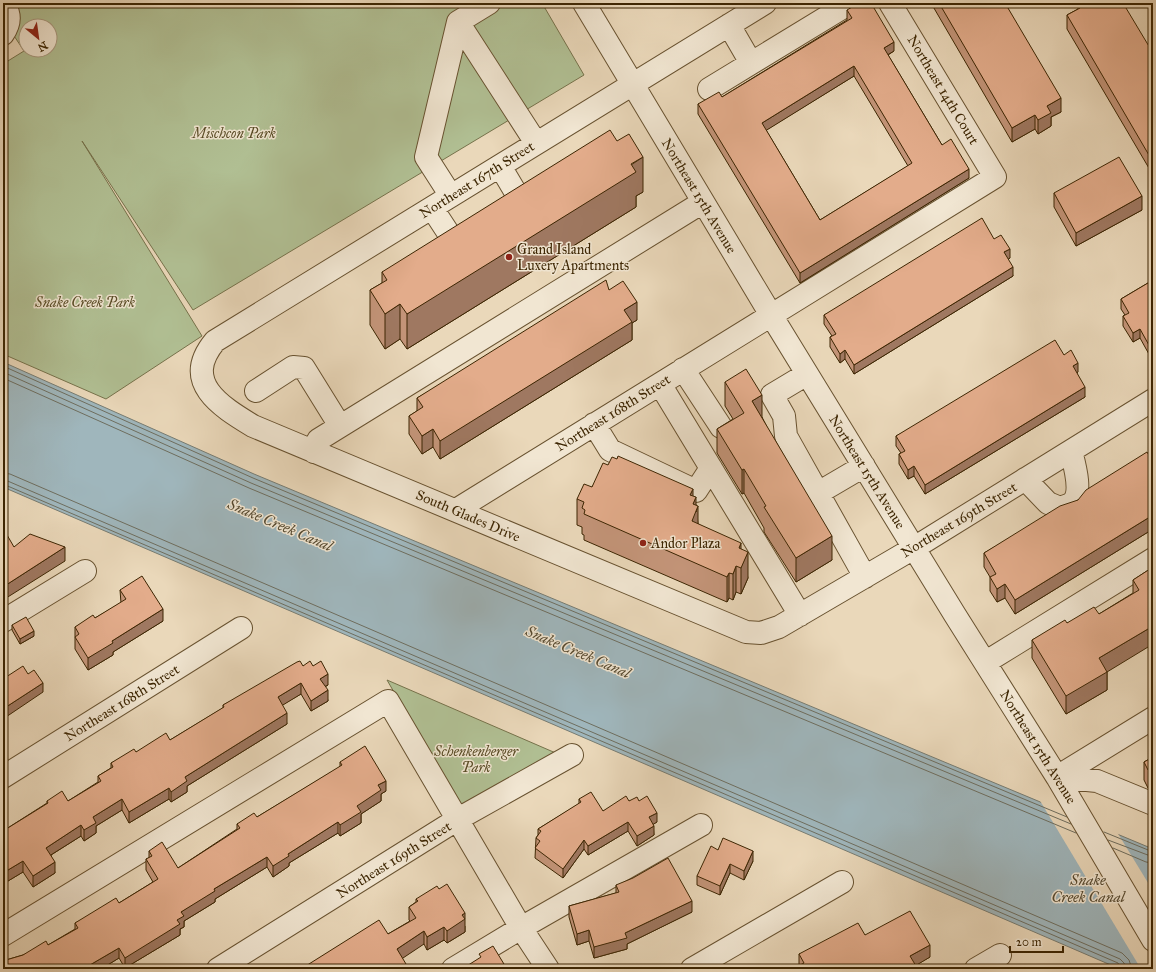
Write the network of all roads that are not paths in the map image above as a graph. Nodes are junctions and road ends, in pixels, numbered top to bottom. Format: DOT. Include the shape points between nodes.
graph roads {
  1 [pos="3,3"];
  2 [pos="489,3"];
  3 [pos="584,3"];
  4 [pos="765,3"];
  5 [pos="850,3"];
  6 [pos="890,3"];
  7 [pos="458,22"];
  8 [pos="729,25"];
  9 [pos="3,34"];
  10 [pos="751,63"];
  11 [pos="632,84"];
  12 [pos="709,89"];
  13 [pos="536,143"];
  14 [pos="500,166"];
  15 [pos="995,177"];
  16 [pos="451,196"];
  17 [pos="703,202"];
  18 [pos="432,208"];
  19 [pos="770,315"];
  20 [pos="201,367"];
  21 [pos="683,369"];
  22 [pos="807,374"];
  23 [pos="660,384"];
  24 [pos="256,391"];
  25 [pos="1153,400"];
  26 [pos="594,424"];
  27 [pos="340,426"];
  28 [pos="721,427"];
  29 [pos="1071,451"];
  30 [pos="314,452"];
  31 [pos="864,466"];
  32 [pos="711,468"];
  33 [pos="1025,479"];
  34 [pos="818,493"];
  35 [pos="456,510"];
  36 [pos="914,548"];
  37 [pos="1153,559"];
  38 [pos="85,571"];
  39 [pos="864,577"];
  40 [pos="800,615"];
  41 [pos="3,621"];
  42 [pos="241,628"];
  43 [pos="761,633"];
  44 [pos="986,662"];
  45 [pos="1153,718"];
  46 [pos="572,755"];
  47 [pos="3,777"];
  48 [pos="1057,777"];
  49 [pos="1153,804"];
  50 [pos="458,819"];
  51 [pos="701,826"];
  52 [pos="842,882"];
  53 [pos="521,928"];
  54 [pos="3,935"];
  55 [pos="1153,940"];
  56 [pos="1000,955"];
  57 [pos="218,969"];
  58 [pos="453,969"];
  59 [pos="548,969"];
  60 [pos="692,969"];
  61 [pos="976,969"];
  1 -- 9 [label="street" via="9,17 8,26"];
  2 -- 7 [label="street"];
  3 -- 11 [label="street, Northeast 15th Avenue"];
  4 -- 8 [label="street, Northeast 167th Street"];
  5 -- 10 [label="street"];
  6 -- 15 [label="street, Northeast 14th Court"];
  7 -- 13 [label="street"];
  7 -- 16 [label="street" via="426,157"];
  8 -- 10 [label="street"];
  8 -- 11 [label="street, Northeast 167th Street"];
  10 -- 12 [label="street"];
  11 -- 13 [label="street, Northeast 167th Street"];
  11 -- 17 [label="street, Northeast 15th Avenue"];
  13 -- 14 [label="street, Northeast 167th Street"];
  14 -- 16 [label="street, Northeast 167th Street"];
  14 -- 18 [label="street" via="516,193 515,206 489,227 457,240 449,234"];
  15 -- 19 [label="street, Northeast 168th Street"];
  16 -- 18 [label="street, Northeast 167th Street"];
  17 -- 19 [label="street, Northeast 15th Avenue"];
  17 -- 27 [label="street"];
  18 -- 20 [label="street, Northeast 167th Street" via="215,341 206,353"];
  19 -- 21 [label="street, Northeast 168th Street"];
  19 -- 22 [label="street, Northeast 15th Avenue"];
  20 -- 30 [label="street, South Glades Drive" via="202,379 210,393 232,414 253,426"];
  21 -- 23 [label="street, Northeast 168th Street"];
  21 -- 28 [label="street"];
  22 -- 31 [label="street, Northeast 15th Avenue"];
  22 -- 34 [label="street" via="772,395 784,416 786,436"];
  23 -- 26 [label="street, Northeast 168th Street"];
  23 -- 32 [label="street"];
  24 -- 27 [label="street" via="293,367 304,368"];
  25 -- 29 [label="street, Northeast 169th Street"];
  26 -- 32 [label="street" via="610,450 696,491"];
  26 -- 35 [label="street, Northeast 168th Street"];
  27 -- 30 [label="street" via="318,440"];
  29 -- 33 [label="street, Northeast 169th Street"];
  29 -- 33 [label="street" via="1077,487 1072,503 1060,508 1048,503"];
  30 -- 35 [label="street, South Glades Drive"];
  31 -- 34 [label="street"];
  31 -- 36 [label="street, Northeast 15th Avenue"];
  32 -- 40 [label="street"];
  33 -- 36 [label="street, Northeast 169th Street"];
  34 -- 39 [label="street"];
  35 -- 43 [label="street, South Glades Drive" via="746,632"];
  36 -- 39 [label="street, Northeast 169th Street"];
  36 -- 44 [label="street, Northeast 15th Avenue"];
  37 -- 44 [label="street"];
  38 -- 41 [label="street"];
  39 -- 40 [label="street, Northeast 169th Street"];
  40 -- 43 [label="street, Northeast 169th Street" via="779,627"];
  42 -- 47 [label="street, Northeast 168th Street"];
  44 -- 48 [label="street, Northeast 15th Avenue"];
  45 -- 48 [label="street"];
  46 -- 50 [label="street, Northeast 169th Street"];
  48 -- 49 [label="street" via="1097,781"];
  48 -- 55 [label="street, Northeast 15th Avenue"];
  50 -- 53 [label="street"];
  50 -- 54 [label="street" via="388,700"];
  50 -- 57 [label="street, Northeast 169th Street"];
  51 -- 53 [label="street"];
  52 -- 60 [label="street"];
  53 -- 58 [label="street"];
  53 -- 59 [label="street"];
  56 -- 61 [label="street"];
}
